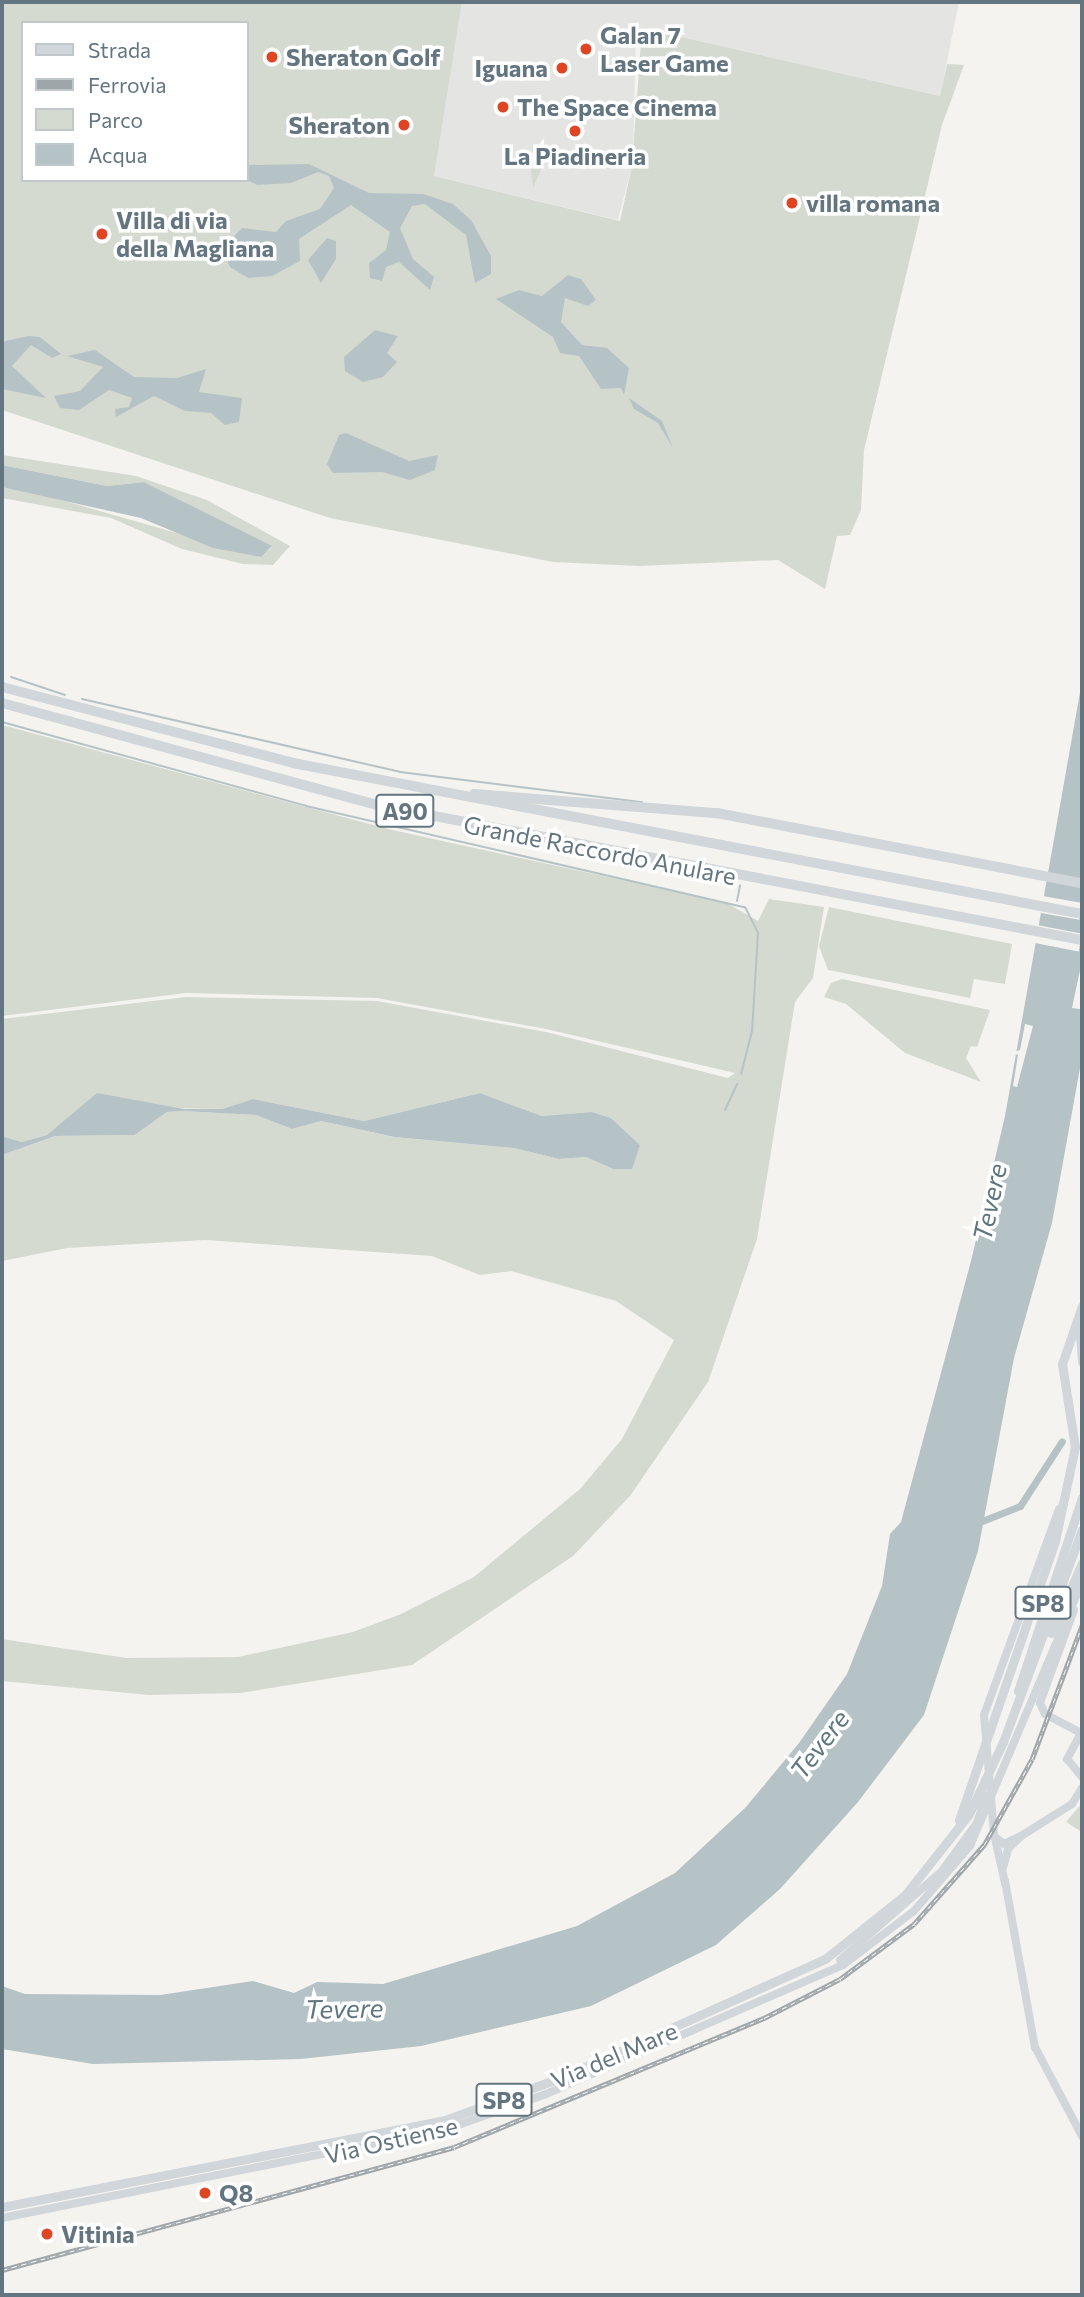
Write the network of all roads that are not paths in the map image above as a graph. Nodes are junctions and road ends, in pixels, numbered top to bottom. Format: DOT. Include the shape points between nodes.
graph roads {
  1 [pos="2,687"];
  2 [pos="2,703"];
  3 [pos="432,791"];
  4 [pos="1082,883"];
  5 [pos="1082,914"];
  6 [pos="1082,940"];
  7 [pos="1082,1307"];
  8 [pos="1082,1362"];
  9 [pos="1082,1497"];
  10 [pos="1061,1502"];
  11 [pos="1082,1530"];
  12 [pos="1082,1563"];
  13 [pos="1082,1583"];
  14 [pos="1027,1682"];
  15 [pos="1014,1713"];
  16 [pos="1082,1736"];
  17 [pos="987,1775"];
  18 [pos="1082,1777"];
  19 [pos="1082,1788"];
  20 [pos="994,1834"];
  21 [pos="1021,1836"];
  22 [pos="944,1849"];
  23 [pos="1005,1883"];
  24 [pos="802,1985"];
  25 [pos="1082,2136"];
  26 [pos="2,2207"];
  27 [pos="2,2218"];
  1 -- 3 [label="highway, Grande Raccordo Anulare / A90" via="234,750"];
  2 -- 6 [label="highway, Grande Raccordo Anulare / A90" via="382,806"];
  3 -- 4 [label="highway" via="686,809"];
  3 -- 5 [label="highway, Grande Raccordo Anulare / A90"];
  7 -- 8 [label="main road" via="1076,1337"];
  7 -- 10 [label="main road" via="1062,1364 1075,1447"];
  9 -- 15 [label="main road, Via del Mare / SP8" via="1044,1599"];
  10 -- 17 [label="main road" via="986,1703"];
  10 -- 22 [label="main road" via="1053,1550 970,1795"];
  11 -- 14 [label="main road, Via del Mare / SP8"];
  12 -- 14 [label="main road"];
  13 -- 16 [label="main road" via="1041,1709"];
  13 -- 24 [label="main road" via="995,1798 966,1852 895,1928"];
  14 -- 15 [label="main road, Via del Mare / SP8"];
  15 -- 22 [label="main road, Via del Mare / SP8" via="984,1787"];
  16 -- 18 [label="main road" via="1067,1755"];
  17 -- 20 [label="main road"];
  17 -- 24 [label="main road" via="977,1823 921,1895"];
  19 -- 21 [label="main road" via="1063,1811"];
  20 -- 21 [label="main road" via="1004,1844"];
  20 -- 23 [label="main road"];
  21 -- 23 [label="main road" via="1006,1852"];
  22 -- 26 [label="main road, Via del Mare / SP8" via="898,1902 825,1959 503,2100 422,2126"];
  23 -- 25 [label="main road" via="1041,2064"];
  24 -- 27 [label="main road, Via Ostiense" via="546,2094 444,2130"];
}
